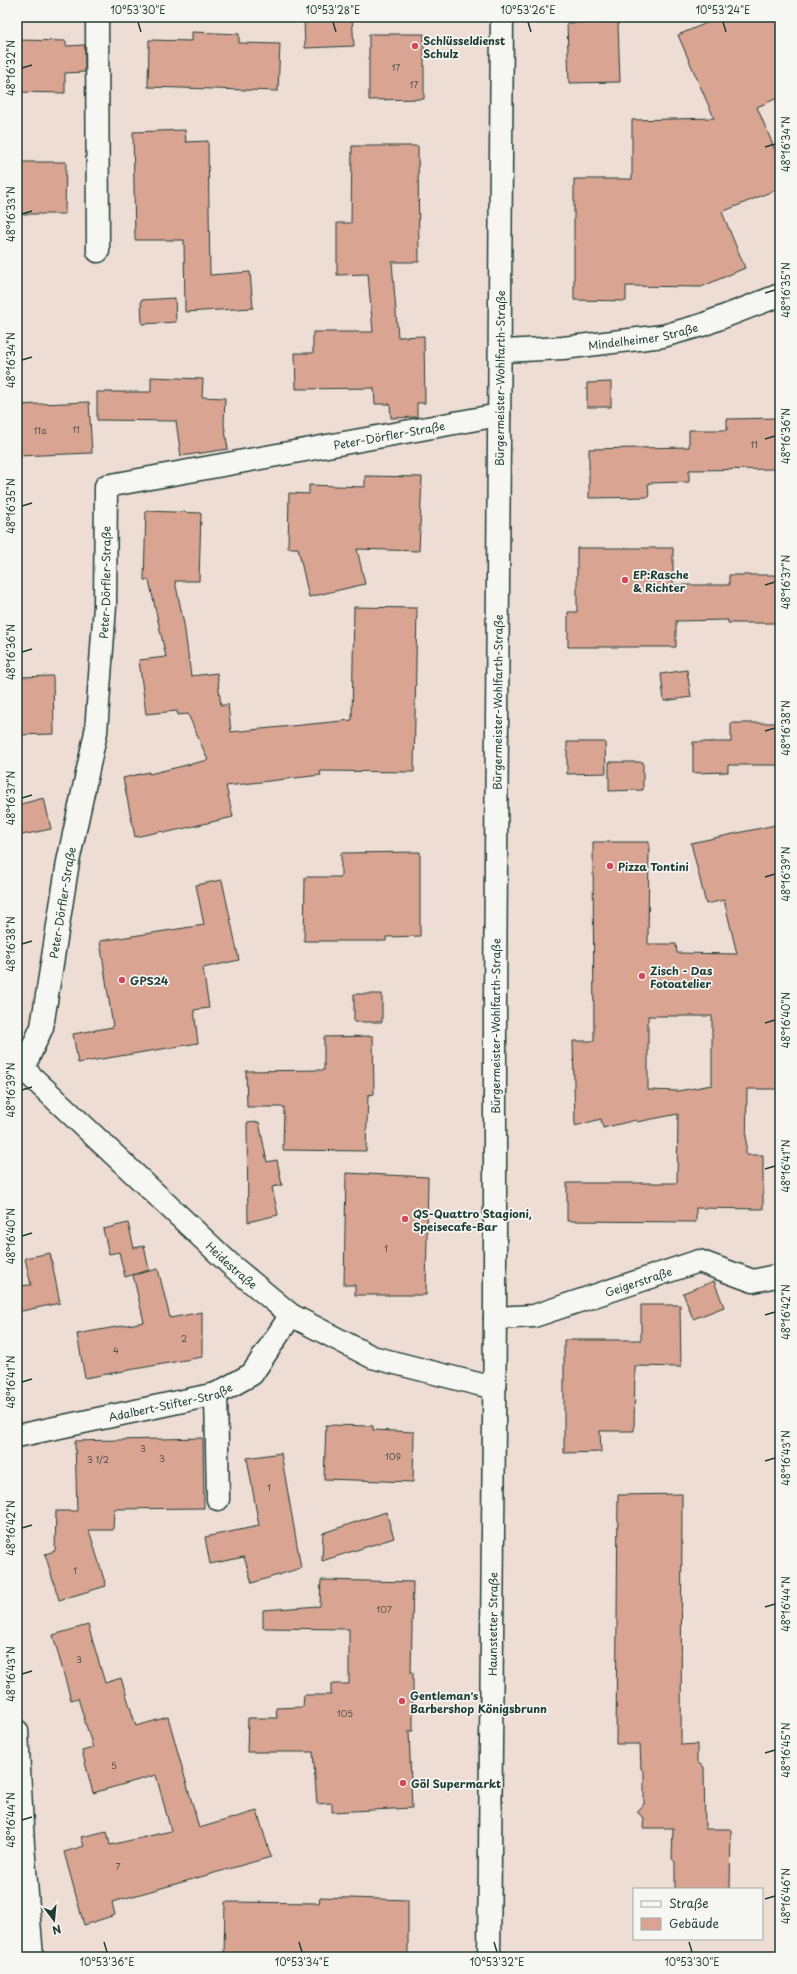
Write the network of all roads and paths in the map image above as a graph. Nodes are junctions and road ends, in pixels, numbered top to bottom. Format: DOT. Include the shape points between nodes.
graph roads {
  1 [pos="97,17"];
  2 [pos="502,17"];
  3 [pos="98,251"];
  4 [pos="780,296"];
  5 [pos="501,351"];
  6 [pos="499,415"];
  7 [pos="20,1066"];
  8 [pos="780,1275"];
  9 [pos="291,1315"];
  10 [pos="495,1318"];
  11 [pos="494,1387"];
  12 [pos="216,1394"];
  13 [pos="17,1436"];
  14 [pos="218,1499"];
  15 [pos="17,1731"];
  16 [pos="32,1957"];
  17 [pos="489,1957"];
  1 -- 3 [label="street"];
  2 -- 5 [label="street, Bürgermeister-Wohlfarth-Straße"];
  4 -- 5 [label="street, Mindelheimer Straße" via="702,325 663,336 563,348"];
  5 -- 6 [label="street, Bürgermeister-Wohlfarth-Straße"];
  6 -- 7 [label="street, Peter-Dörfler-Straße" via="106,486 105,606 96,732 68,862 42,1027"];
  6 -- 10 [label="street, Bürgermeister-Wohlfarth-Straße"];
  7 -- 9 [label="street, Heidestraße" via="232,1266"];
  8 -- 10 [label="street, Geigerstraße" via="753,1281 699,1260 534,1316"];
  9 -- 11 [label="street, Heidestraße" via="372,1357"];
  9 -- 12 [label="street, Adalbert-Stifter-Straße" via="252,1374"];
  10 -- 11 [label="street, Bürgermeister-Wohlfarth-Straße"];
  11 -- 17 [label="street, Haunstetter Straße"];
  12 -- 13 [label="street, Adalbert-Stifter-Straße"];
  12 -- 14 [label="street"];
  15 -- 16 [label="street"];
}
